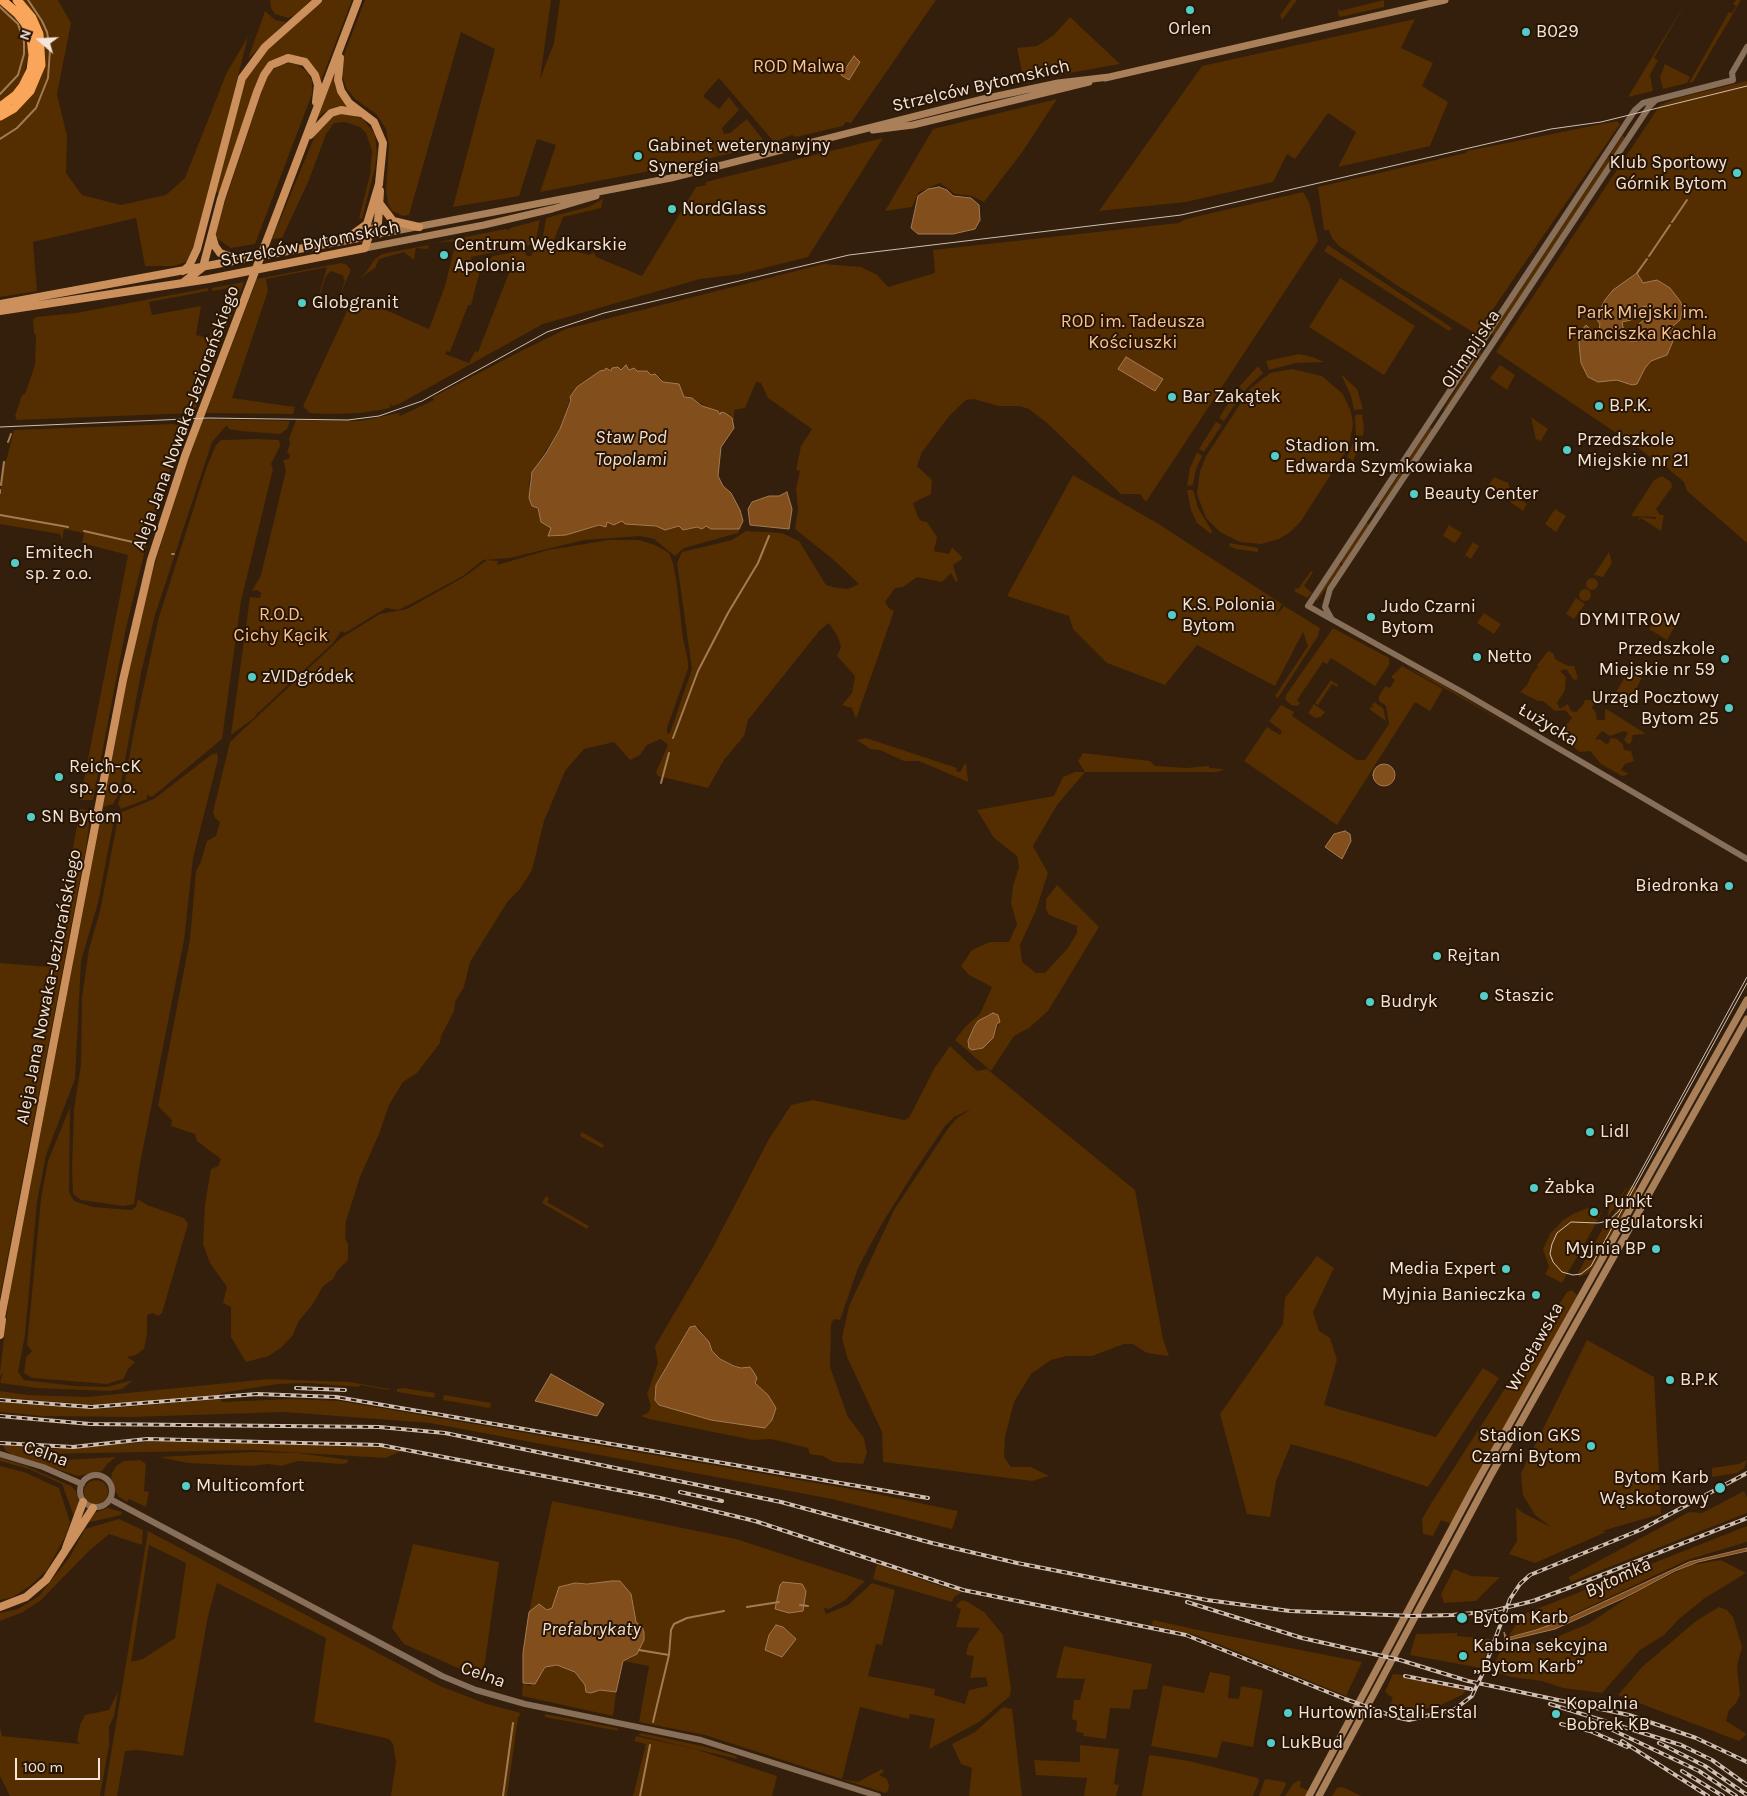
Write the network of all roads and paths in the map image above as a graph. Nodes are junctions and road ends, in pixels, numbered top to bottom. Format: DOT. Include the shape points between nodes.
graph roads {
  1 [pos="2,0"];
  2 [pos="17,0"];
  3 [pos="318,0"];
  4 [pos="358,0"];
  5 [pos="1445,0"];
  6 [pos="345,35"];
  7 [pos="1747,47"];
  8 [pos="1657,99"];
  9 [pos="0,107"];
  10 [pos="363,114"];
  11 [pos="314,115"];
  12 [pos="0,116"];
  13 [pos="302,147"];
  14 [pos="380,184"];
  15 [pos="622,188"];
  16 [pos="380,204"];
  17 [pos="367,224"];
  18 [pos="418,227"];
  19 [pos="211,234"];
  20 [pos="369,236"];
  21 [pos="342,241"];
  22 [pos="365,248"];
  23 [pos="197,249"];
  24 [pos="242,261"];
  25 [pos="203,267"];
  26 [pos="182,271"];
  27 [pos="220,277"];
  28 [pos="180,284"];
  29 [pos="0,304"];
  30 [pos="0,311"];
  31 [pos="1308,606"];
  32 [pos="1332,620"];
  33 [pos="1747,859"];
  34 [pos="1747,1000"];
  35 [pos="1747,1019"];
  36 [pos="5,1300"];
  37 [pos="0,1323"];
  38 [pos="0,1335"];
  39 [pos="0,1454"];
  40 [pos="82,1484"];
  41 [pos="110,1499"];
  42 [pos="83,1502"];
  43 [pos="93,1508"];
  44 [pos="64,1552"];
  45 [pos="0,1607"];
  46 [pos="878,1796"];
  47 [pos="1309,1796"];
  48 [pos="1320,1796"];
  1 -- 9 [label="highway" via="24,23 31,37 33,55 31,70 23,86"];
  2 -- 12 [label="highway" via="32,18 39,34 40,65 30,91 14,108"];
  3 -- 23 [label="main road" via="265,47 242,78"];
  4 -- 6 [label="main road, Aleja Jana Nowaka-Jeziorańskiego"];
  5 -- 15 [label="main road, Strzelców Bytomskich" via="1109,77 1019,91 723,166"];
  6 -- 10 [label="main road" via="337,70 338,80 349,103"];
  6 -- 11 [label="main road, Aleja Jana Nowaka-Jeziorańskiego"];
  7 -- 8 [label="street" via="1732,72 1732,80"];
  8 -- 31 [label="street, Olimpijska" via="1640,104"];
  8 -- 32 [label="street, Olimpijska" via="1334,583 1325,607"];
  10 -- 13 [label="main road" via="341,110 331,112"];
  10 -- 14 [label="main road" via="374,122 382,137 384,149"];
  11 -- 13 [label="main road, Aleja Jana Nowaka-Jeziorańskiego"];
  11 -- 19 [label="main road" via="318,85 312,68 305,62 288,58 271,65 257,92"];
  13 -- 36 [label="main road, Aleja Jana Nowaka-Jeziorańskiego" via="191,440 169,502 141,600"];
  14 -- 16 [label="main road"];
  14 -- 17 [label="main road"];
  15 -- 18 [label="main road, Strzelców Bytomskich"];
  15 -- 22 [label="main road, Strzelców Bytomskich" via="552,209"];
  16 -- 18 [label="main road" via="393,221"];
  16 -- 20 [label="main road" via="378,223"];
  17 -- 20 [label="main road"];
  17 -- 21 [label="main road"];
  18 -- 20 [label="main road, Strzelców Bytomskich"];
  19 -- 24 [label="main road" via="220,253"];
  19 -- 25 [label="main road"];
  20 -- 21 [label="main road, Strzelców Bytomskich"];
  20 -- 22 [label="main road"];
  21 -- 24 [label="main road, Strzelców Bytomskich"];
  22 -- 27 [label="main road, Strzelców Bytomskich"];
  23 -- 25 [label="main road"];
  23 -- 26 [label="main road" via="189,266"];
  24 -- 25 [label="main road, Strzelców Bytomskich"];
  25 -- 26 [label="main road, Strzelców Bytomskich"];
  25 -- 27 [label="main road"];
  25 -- 28 [label="main road"];
  26 -- 29 [label="main road, Strzelców Bytomskich"];
  27 -- 28 [label="main road, Strzelców Bytomskich"];
  28 -- 30 [label="main road, Strzelców Bytomskich"];
  31 -- 32 [label="street, Łużycka"];
  32 -- 33 [label="street, Łużycka" via="1479,701"];
  34 -- 47 [label="main road, Wrocławska" via="1451,1530"];
  35 -- 48 [label="main road, Wrocławska" via="1460,1531"];
  36 -- 37 [label="main road, Aleja Jana Nowaka-Jeziorańskiego"];
  36 -- 38 [label="main road, Aleja Jana Nowaka-Jeziorańskiego"];
  39 -- 40 [label="street, Celna" via="43,1467"];
  40 -- 41 [label="street" via="91,1476 103,1477 111,1486"];
  40 -- 42 [label="street" via="80,1495"];
  41 -- 43 [label="street" via="102,1507"];
  41 -- 46 [label="street, Celna" via="462,1685 525,1704 700,1740"];
  42 -- 43 [label="street"];
  42 -- 44 [label="main road"];
  43 -- 44 [label="main road"];
  44 -- 45 [label="main road" via="39,1587 19,1601"];
}
